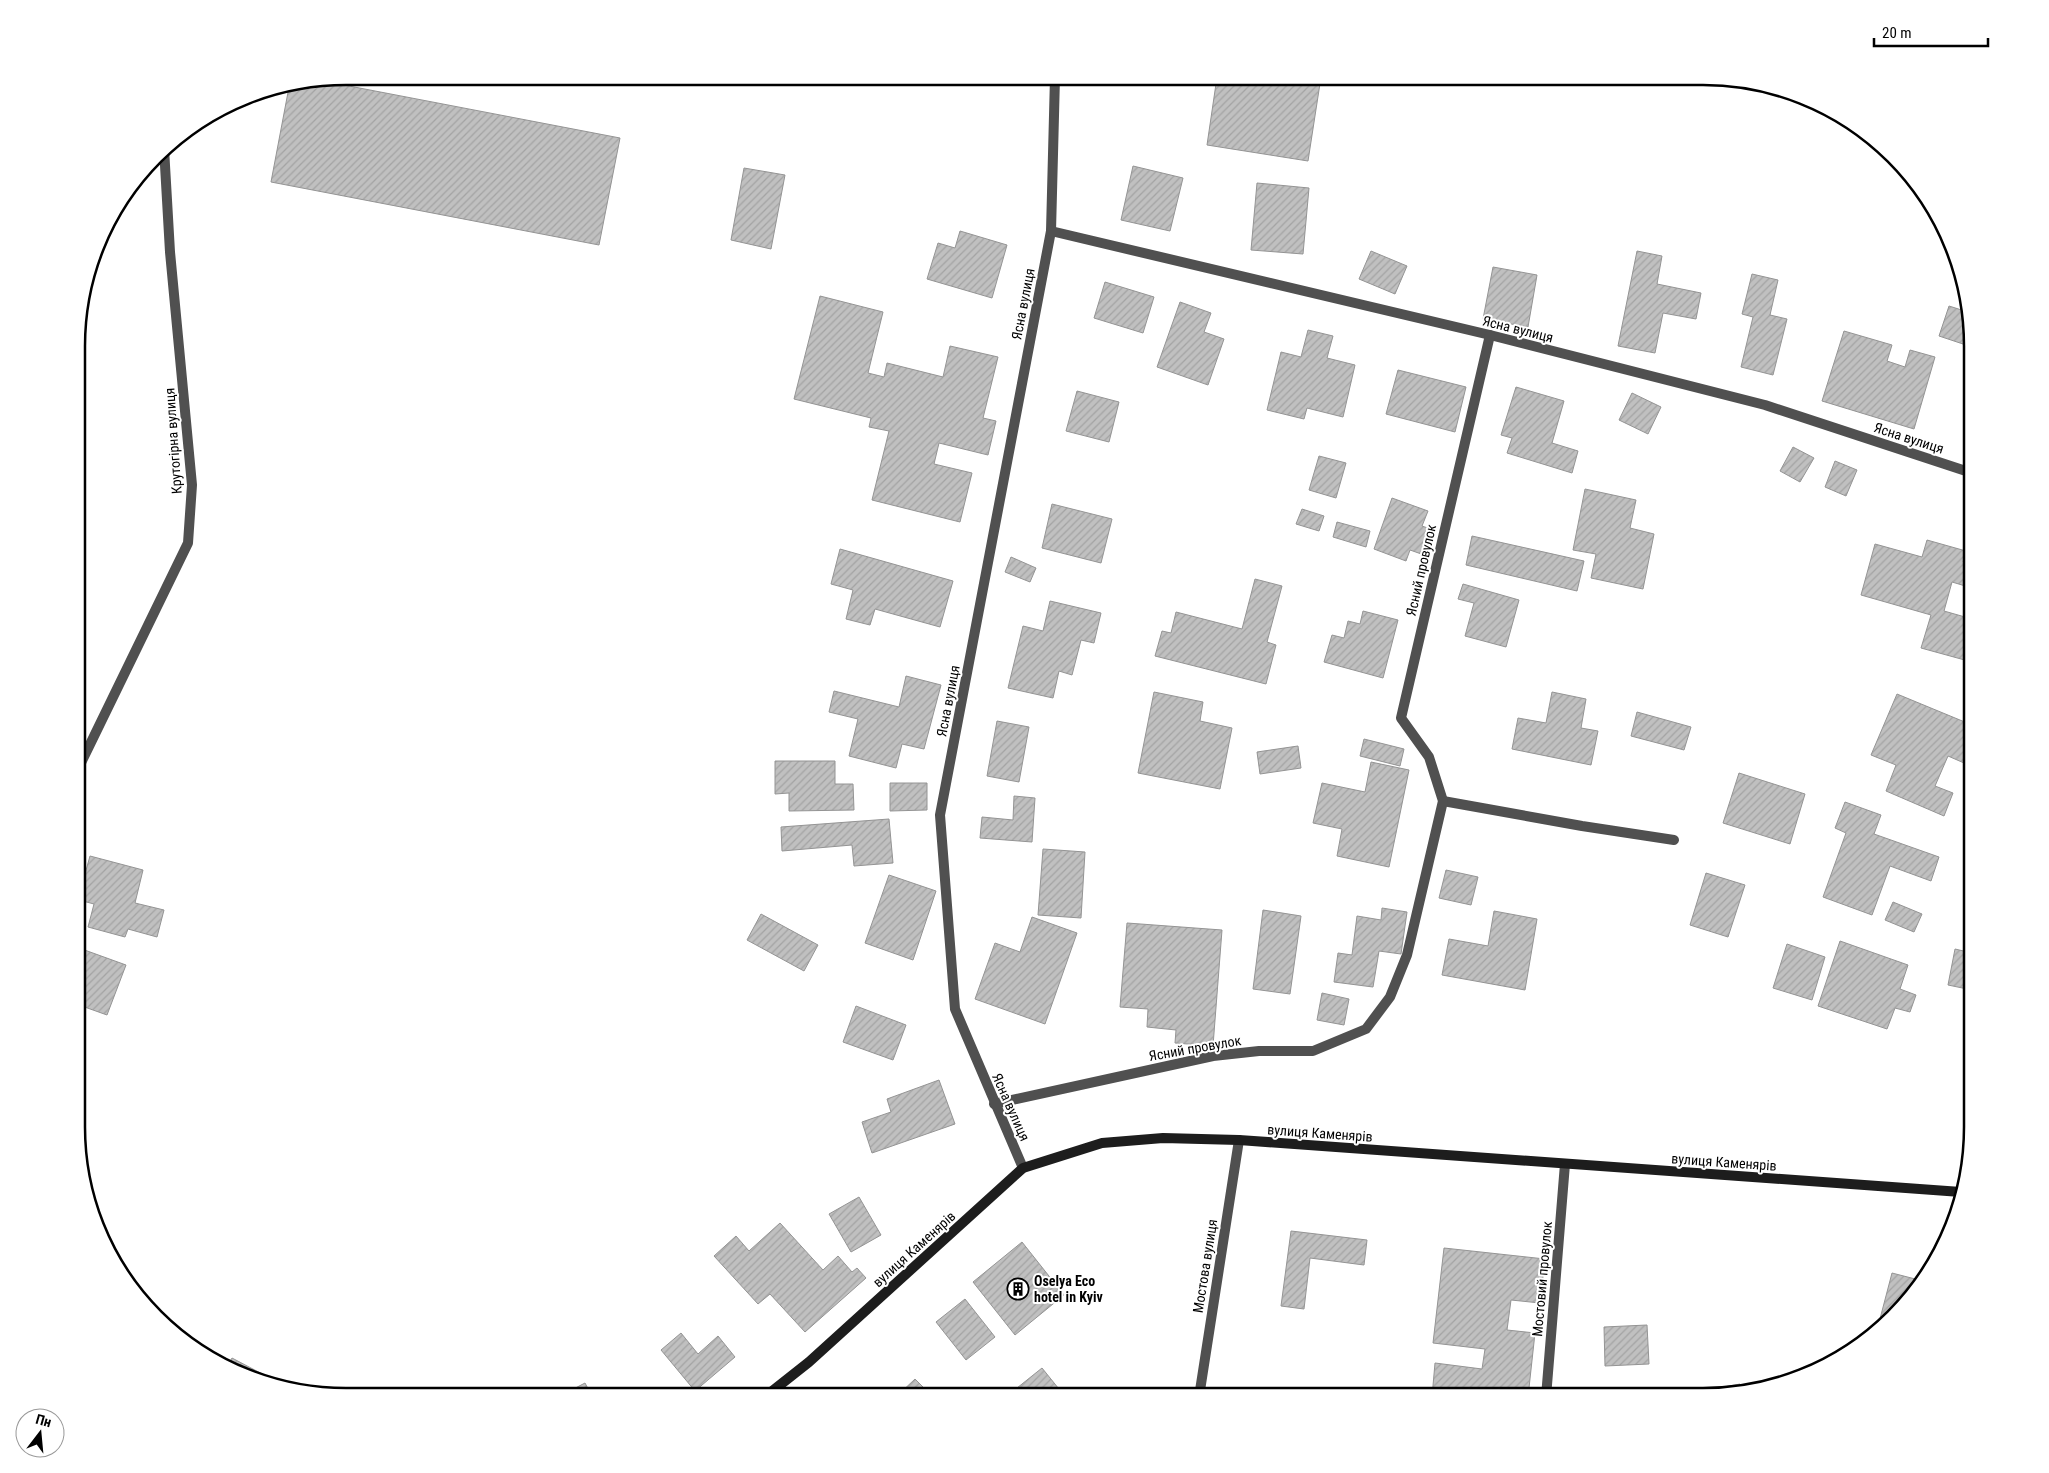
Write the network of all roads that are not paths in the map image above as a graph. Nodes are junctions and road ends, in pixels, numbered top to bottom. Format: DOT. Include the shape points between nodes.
graph roads {
  1 [pos="1055,85"];
  2 [pos="165,158"];
  3 [pos="1051,231"];
  4 [pos="1490,336"];
  5 [pos="1964,470"];
  6 [pos="85,753"];
  7 [pos="1444,801"];
  8 [pos="1674,840"];
  9 [pos="994,1104"];
  10 [pos="1239,1140"];
  11 [pos="1565,1164"];
  12 [pos="1023,1168"];
  13 [pos="1956,1192"];
  14 [pos="776,1388"];
  15 [pos="1199,1388"];
  16 [pos="1547,1388"];
  1 -- 3 [label="street, Ясна вулиця"];
  2 -- 6 [label="street, Крутогірна вулиця" via="192,485 188,543"];
  3 -- 4 [label="street, Ясна вулиця"];
  3 -- 9 [label="street, Ясна вулиця" via="940,814 955,1009"];
  4 -- 5 [label="street, Ясна вулиця" via="1765,405"];
  4 -- 7 [label="street, Ясний провулок" via="1401,718 1430,757"];
  7 -- 8 [label="street"];
  7 -- 9 [label="street, Ясний провулок" via="1407,955 1390,997 1366,1029 1313,1051 1259,1051 1213,1056"];
  9 -- 12 [label="street, Ясна вулиця"];
  10 -- 11 [label="street, вулиця Каменярів"];
  10 -- 12 [label="street, вулиця Каменярів" via="1164,1138 1102,1143"];
  10 -- 15 [label="street, Мостова вулиця"];
  11 -- 13 [label="street, вулиця Каменярів"];
  11 -- 16 [label="street, Мостовий провулок"];
  12 -- 14 [label="street, вулиця Каменярів"];
}
